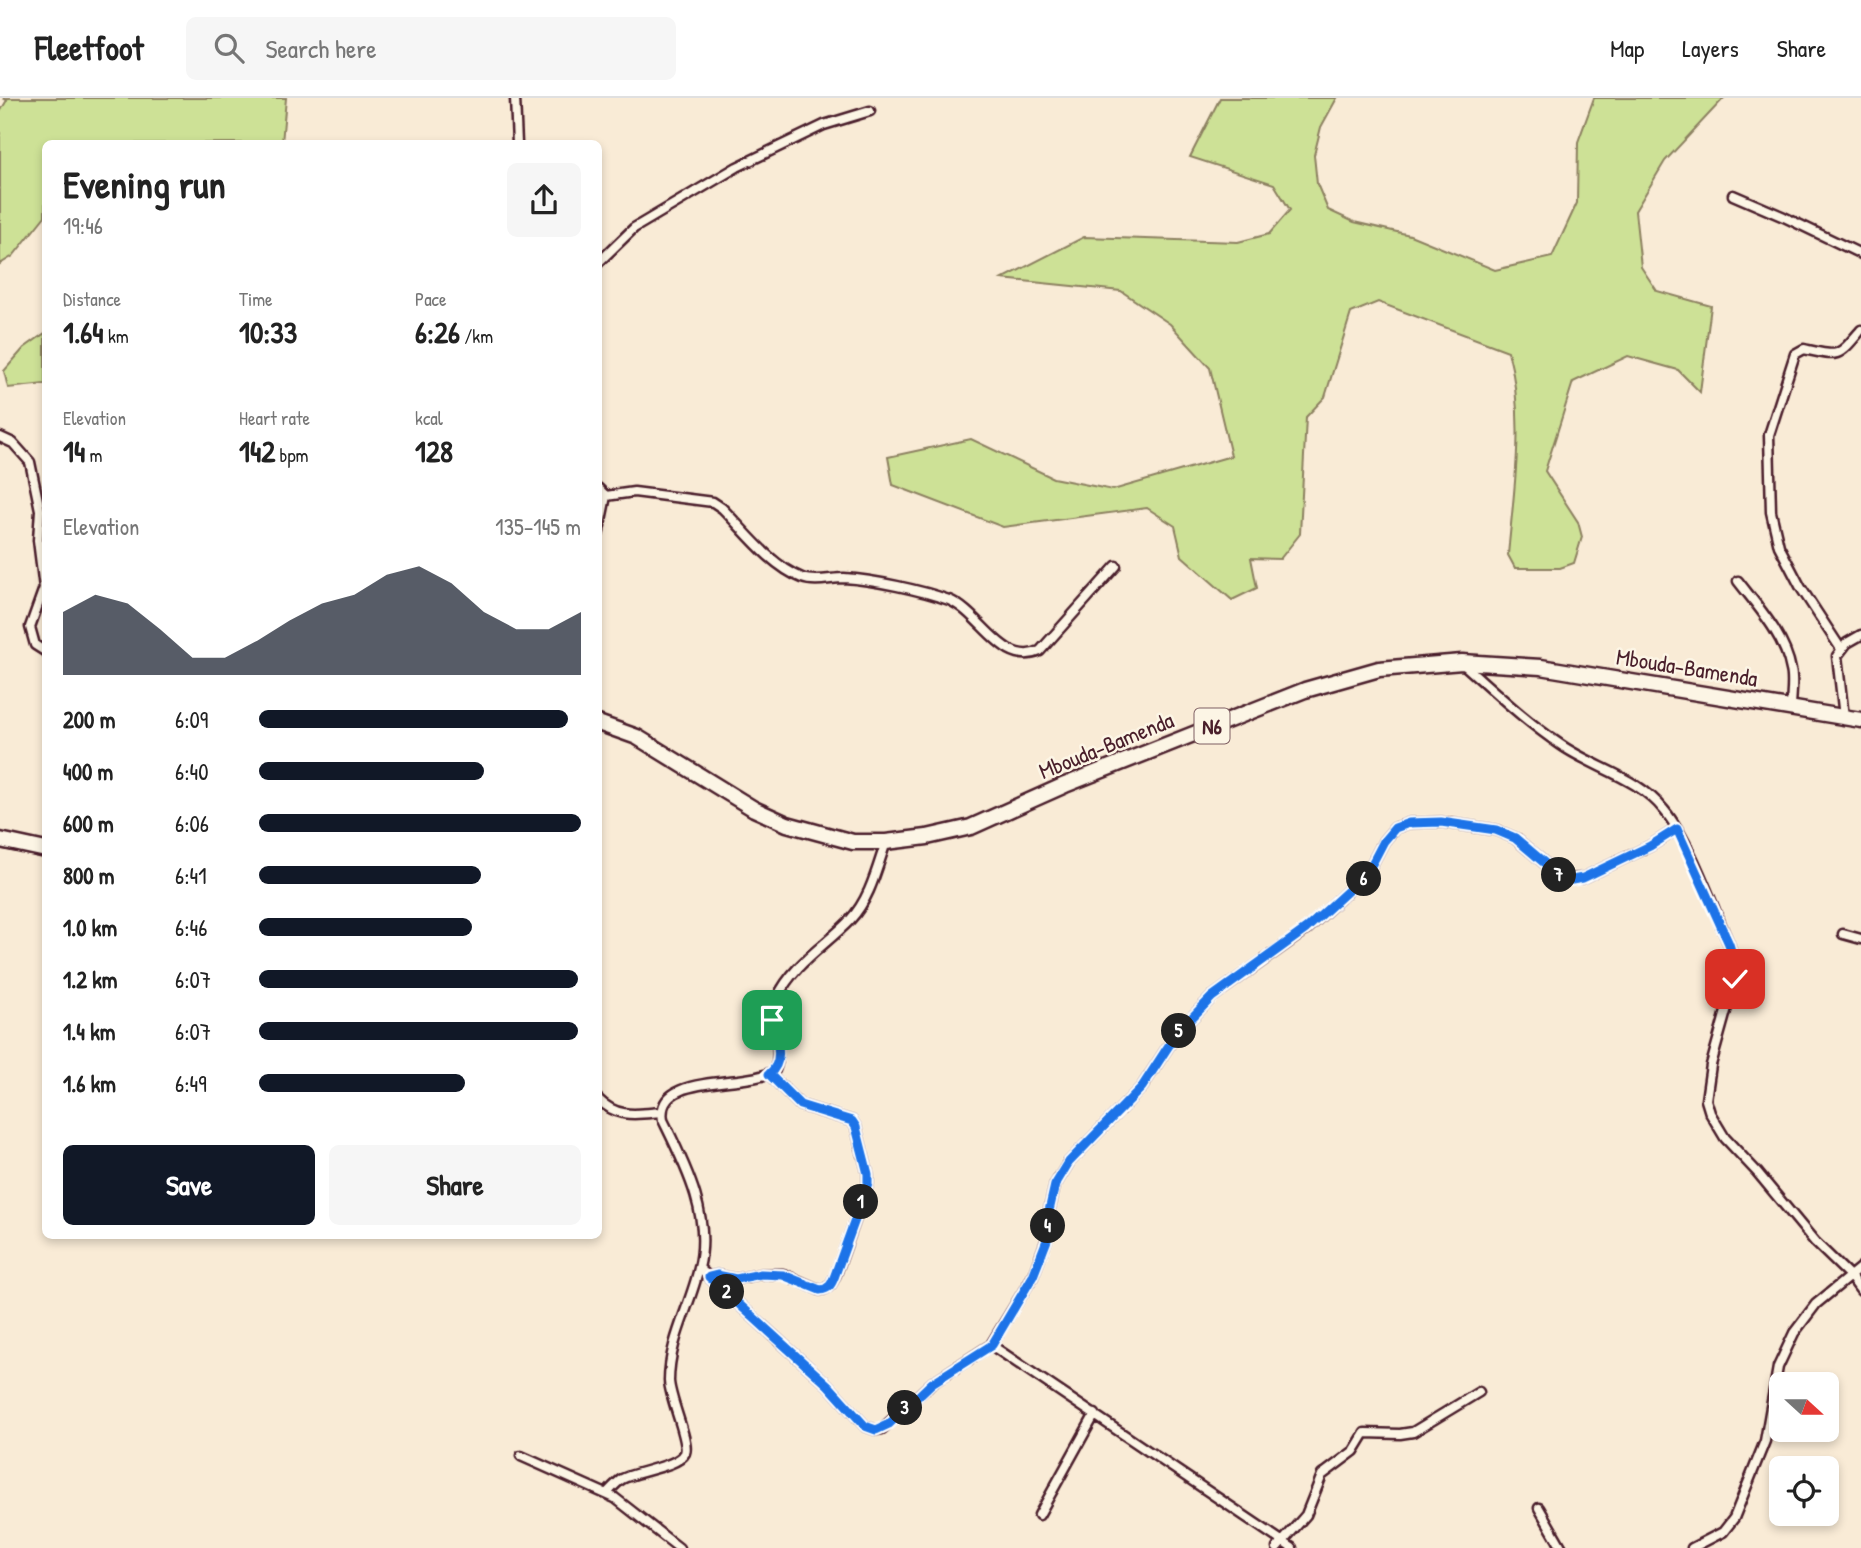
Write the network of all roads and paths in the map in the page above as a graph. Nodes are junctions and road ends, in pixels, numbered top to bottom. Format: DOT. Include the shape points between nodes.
graph roads {
  1 [pos="516,98"];
  2 [pos="870,111"];
  3 [pos="517,140"];
  4 [pos="1733,195"];
  5 [pos="1861,254"];
  6 [pos="602,259"];
  7 [pos="1861,330"];
  8 [pos="0,437"];
  9 [pos="602,492"];
  10 [pos="606,496"];
  11 [pos="602,516"];
  12 [pos="1116,566"];
  13 [pos="42,572"];
  14 [pos="1738,581"];
  15 [pos="42,594"];
  16 [pos="1861,635"];
  17 [pos="42,649"];
  18 [pos="1840,649"];
  19 [pos="1462,662"];
  20 [pos="1791,708"];
  21 [pos="1844,718"];
  22 [pos="1861,720"];
  23 [pos="602,724"];
  24 [pos="1677,829"];
  25 [pos="0,840"];
  26 [pos="886,842"];
  27 [pos="42,849"];
  28 [pos="1843,934"];
  29 [pos="1861,939"];
  30 [pos="769,1074"];
  31 [pos="602,1102"];
  32 [pos="662,1112"];
  33 [pos="1861,1267"];
  34 [pos="699,1268"];
  35 [pos="1850,1276"];
  36 [pos="709,1277"];
  37 [pos="1861,1291"];
  38 [pos="992,1345"];
  39 [pos="1479,1392"];
  40 [pos="1095,1414"];
  41 [pos="522,1456"];
  42 [pos="606,1494"];
  43 [pos="1539,1508"];
  44 [pos="1039,1515"];
  45 [pos="1280,1545"];
  46 [pos="1560,1547"];
  47 [pos="678,1548"];
  48 [pos="1292,1548"];
  49 [pos="1692,1548"];
  1 -- 3 [label="street"];
  2 -- 6 [label="street" via="824,125 737,167 634,228"];
  4 -- 5 [label="street"];
  7 -- 18 [label="street" via="1839,355 1804,349 1795,354 1769,435 1771,512 1779,546"];
  8 -- 13 [label="street" via="13,443 30,462 40,510"];
  9 -- 10 [label="street"];
  10 -- 11 [label="street"];
  10 -- 12 [label="street" via="634,492 713,502 779,565 801,578 858,580 951,601 1021,656 1040,651"];
  14 -- 20 [label="street" via="1783,647 1791,670"];
  15 -- 17 [label="street" via="30,627"];
  16 -- 18 [label="street"];
  18 -- 21 [label="street"];
  19 -- 20 [label="highway, Mbouda-Bamenda / N6" via="1541,667"];
  19 -- 24 [label="street" via="1562,746 1641,789 1663,808"];
  19 -- 26 [label="highway, Mbouda-Bamenda / N6" via="1379,670 1305,690 971,827"];
  20 -- 21 [label="highway, Mbouda-Bamenda / N6"];
  21 -- 22 [label="highway, Mbouda-Bamenda / N6"];
  23 -- 26 [label="highway, Mbouda-Bamenda / N6" via="637,737 754,809 787,824 853,842"];
  24 -- 35 [label="street" via="1734,961 1735,979 1707,1086 1710,1113 1725,1138"];
  24 -- 38 [label="street" via="1572,880 1561,877 1515,838 1496,830 1441,822 1395,828 1363,881 1212,997 1177,1033 1142,1087 1069,1162 1055,1185 1047,1240 1033,1276"];
  25 -- 27 [label="highway"];
  26 -- 30 [label="street" via="857,911 815,950 776,1000 772,1020 778,1063"];
  28 -- 29 [label="street"];
  30 -- 32 [label="street" via="692,1086 674,1094"];
  30 -- 36 [label="street" via="800,1105 852,1121 868,1184 831,1286 826,1289 774,1273 736,1279"];
  31 -- 32 [label="street" via="626,1116"];
  32 -- 34 [label="street" via="698,1201"];
  33 -- 35 [label="street"];
  34 -- 36 [label="street"];
  34 -- 42 [label="street" via="671,1348 671,1399 686,1449 678,1461 623,1479"];
  35 -- 37 [label="street"];
  35 -- 49 [label="street" via="1816,1304 1785,1350 1765,1441 1729,1527"];
  36 -- 38 [label="street" via="828,1385 865,1426 876,1430 889,1424 932,1383"];
  38 -- 40 [label="street"];
  39 -- 45 [label="street" via="1413,1432 1365,1433 1354,1451 1322,1475 1306,1515"];
  40 -- 44 [label="street"];
  40 -- 45 [label="street"];
  41 -- 42 [label="street"];
  42 -- 47 [label="street"];
  43 -- 46 [label="street"];
  45 -- 48 [label="street"];
}
